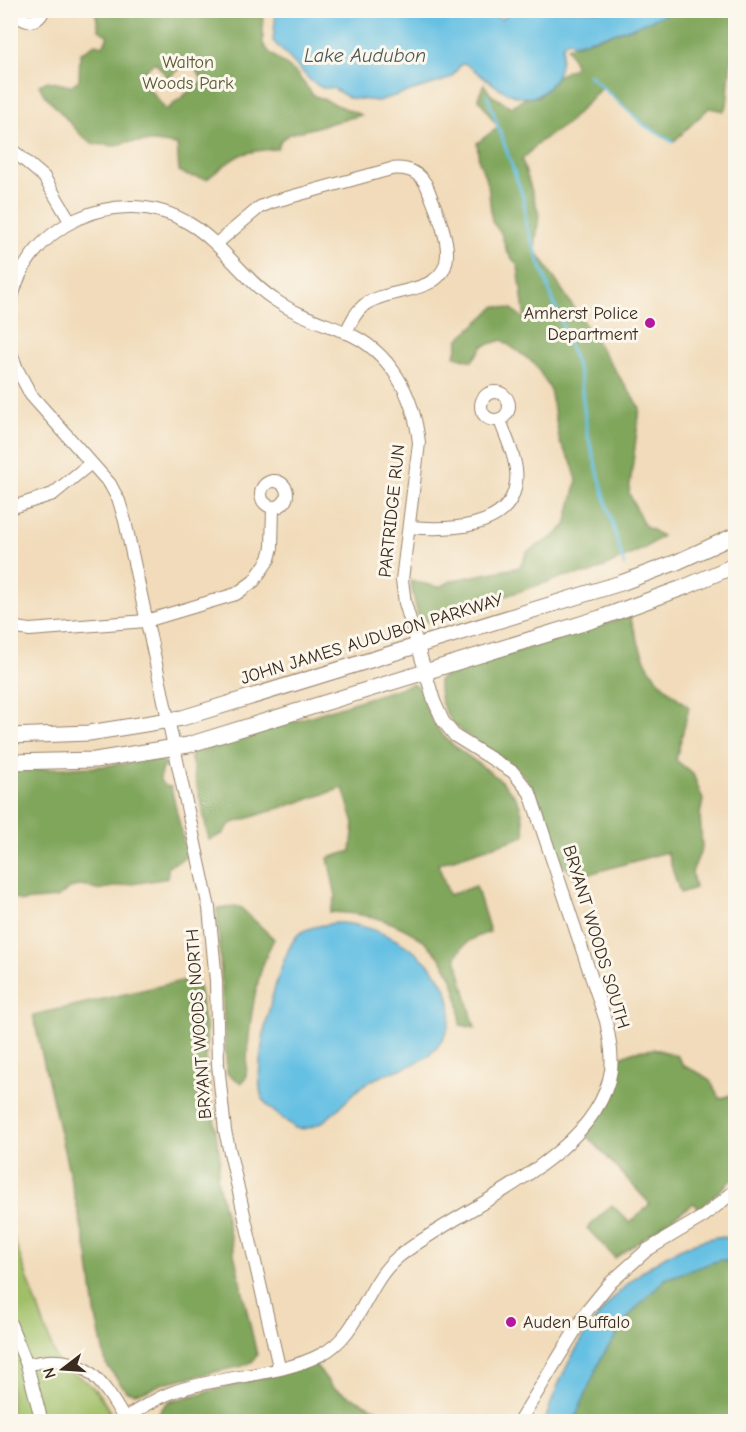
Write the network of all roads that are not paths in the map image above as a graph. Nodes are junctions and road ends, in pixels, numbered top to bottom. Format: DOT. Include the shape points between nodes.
graph roads {
  1 [pos="44,10"];
  2 [pos="15,18"];
  3 [pos="10,148"];
  4 [pos="70,221"];
  5 [pos="216,244"];
  6 [pos="10,310"];
  7 [pos="346,333"];
  8 [pos="10,351"];
  9 [pos="500,420"];
  10 [pos="91,463"];
  11 [pos="10,508"];
  12 [pos="273,508"];
  13 [pos="409,527"];
  14 [pos="735,535"];
  15 [pos="677,562"];
  16 [pos="735,565"];
  17 [pos="685,587"];
  18 [pos="146,621"];
  19 [pos="10,627"];
  20 [pos="418,646"];
  21 [pos="426,672"];
  22 [pos="168,721"];
  23 [pos="10,736"];
  24 [pos="174,748"];
  25 [pos="10,762"];
  26 [pos="735,1190"];
  27 [pos="10,1323"];
  28 [pos="27,1365"];
  29 [pos="279,1367"];
  30 [pos="125,1420"];
  31 [pos="42,1422"];
  32 [pos="519,1422"];
  1 -- 2 [label="street" via="33,21"];
  3 -- 4 [label="street" via="44,177"];
  4 -- 5 [label="street, PARTRIDGE RUN" via="100,210 138,207 171,214"];
  4 -- 6 [label="street, PARTRIDGE RUN" via="46,239 27,263"];
  5 -- 7 [label="street, PARTRIDGE RUN" via="247,278 275,300 312,321"];
  5 -- 7 [label="street" via="260,207 272,202 392,168 417,174 428,188 441,227 447,249 446,267 432,282 363,306"];
  7 -- 13 [label="street, PARTRIDGE RUN" via="383,358 413,405 419,443"];
  8 -- 10 [label="street" via="30,394"];
  9 -- 13 [label="street" via="516,475 513,496 505,508 489,518 448,530"];
  10 -- 11 [label="street" via="53,494"];
  10 -- 18 [label="street" via="119,501"];
  12 -- 18 [label="street" via="269,559 254,581 236,594"];
  13 -- 20 [label="street, PARTRIDGE RUN" via="402,591"];
  14 -- 15 [label="main road, JOHN JAMES AUDUBON PARKWAY"];
  15 -- 17 [label="main road"];
  15 -- 20 [label="main road, JOHN JAMES AUDUBON PARKWAY"];
  16 -- 17 [label="main road"];
  17 -- 21 [label="main road"];
  18 -- 19 [label="street" via="30,630"];
  18 -- 22 [label="street"];
  20 -- 21 [label="street, PARTRIDGE RUN"];
  20 -- 22 [label="main road, JOHN JAMES AUDUBON PARKWAY"];
  21 -- 24 [label="main road"];
  21 -- 29 [label="street, BRYANT WOODS SOUTH" via="448,728 464,743 513,772 535,803 606,1021 612,1051 610,1073 596,1110 556,1151 496,1196 396,1259 332,1348 311,1359"];
  22 -- 23 [label="main road, JOHN JAMES AUDUBON PARKWAY" via="89,733"];
  22 -- 24 [label="street, BRYANT WOODS NORTH"];
  24 -- 25 [label="main road" via="95,760"];
  24 -- 29 [label="street, BRYANT WOODS NORTH" via="211,921 225,1131"];
  26 -- 32 [label="street" via="694,1222 647,1250 609,1284 587,1311"];
  27 -- 28 [label="street"];
  28 -- 30 [label="street" via="58,1360 87,1370 105,1386"];
  28 -- 31 [label="street"];
  29 -- 30 [label="street, BRYANT WOODS SOUTH" via="176,1391"];
}
